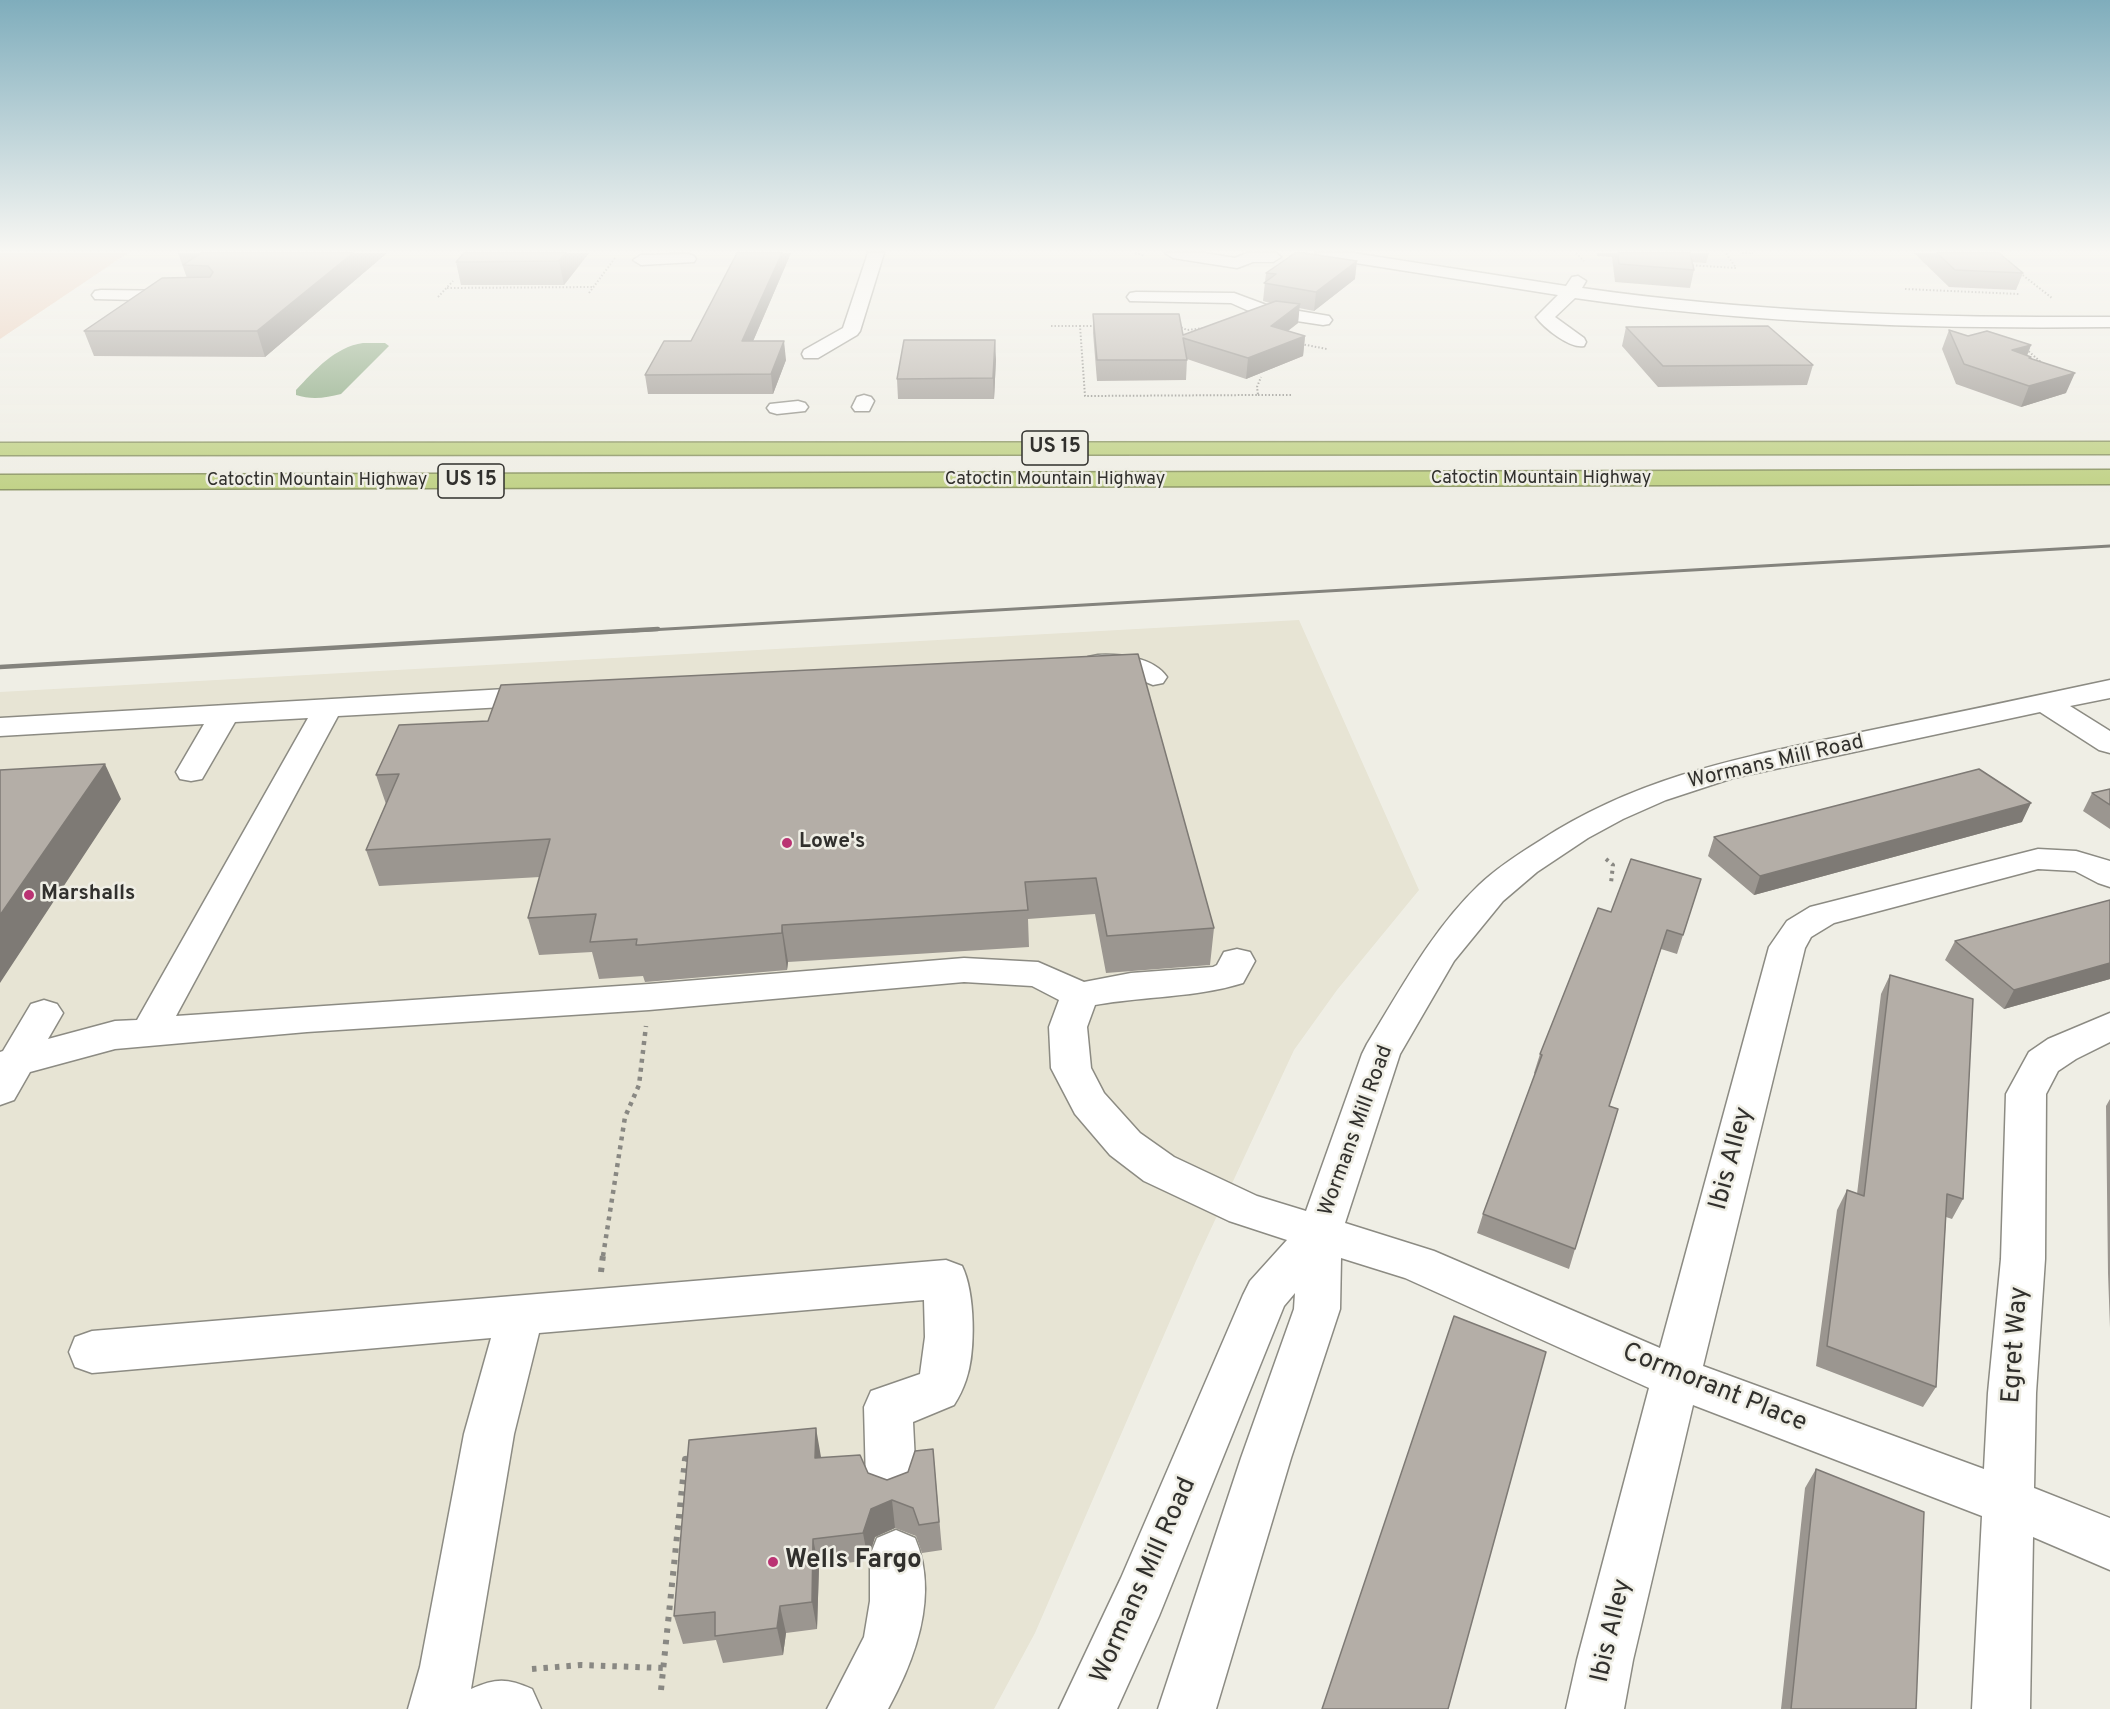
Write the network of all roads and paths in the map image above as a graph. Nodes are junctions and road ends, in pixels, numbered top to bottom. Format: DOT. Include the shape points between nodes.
graph roads {
  1 [pos="847,333"];
  2 [pos="1080,333"];
  3 [pos="1567,333"];
  4 [pos="1941,333"];
  5 [pos="1948,338"];
  6 [pos="1577,342"];
  7 [pos="1294,343"];
  8 [pos="2022,345"];
  9 [pos="1327,349"];
  10 [pos="830,361"];
  11 [pos="2047,368"];
  12 [pos="1261,377"];
  13 [pos="1258,395"];
  14 [pos="1293,395"];
  15 [pos="2110,447"];
  16 [pos="0,448"];
  17 [pos="1873,448"];
  18 [pos="2110,477"];
  19 [pos="1902,478"];
  20 [pos="0,482"];
  21 [pos="1076,664"];
  22 [pos="1153,676"];
  23 [pos="2110,689"];
  24 [pos="568,694"];
  25 [pos="2043,702"];
  26 [pos="328,708"];
  27 [pos="225,714"];
  28 [pos="0,728"];
  29 [pos="2110,744"];
  30 [pos="191,772"];
  31 [pos="1606,859"];
  32 [pos="2110,876"];
  33 [pos="1611,883"];
  34 [pos="1237,961"];
  35 [pos="1080,995"];
  36 [pos="649,997"];
  37 [pos="44,1013"];
  38 [pos="2110,1026"];
  39 [pos="149,1032"];
  40 [pos="6,1073"];
  41 [pos="1320,1233"];
  42 [pos="574,1311"];
  43 [pos="520,1317"];
  44 [pos="92,1352"];
  45 [pos="1676,1377"];
  46 [pos="697,1458"];
  47 [pos="891,1482"];
  48 [pos="2008,1502"];
  49 [pos="2110,1544"];
  50 [pos="896,1556"];
  51 [pos="663,1668"];
  52 [pos="661,1689"];
  53 [pos="508,1696"];
  54 [pos="436,1709"];
  55 [pos="856,1709"];
  56 [pos="1088,1709"];
  57 [pos="1186,1709"];
  58 [pos="1595,1709"];
  59 [pos="2001,1709"];
  1 -- 10 [label="street" via="801,352"];
  2 -- 13 [label="path" via="1085,396"];
  3 -- 6 [label="street"];
  4 -- 5 [label="street"];
  7 -- 9 [label="path"];
  8 -- 11 [label="path"];
  12 -- 13 [label="path"];
  13 -- 14 [label="path"];
  15 -- 17 [label="highway, Catoctin Mountain Highway / US 15"];
  16 -- 17 [label="highway, Catoctin Mountain Highway / US 15"];
  17 -- 19 [label="highway"];
  18 -- 19 [label="highway, Catoctin Mountain Highway / US 15"];
  19 -- 20 [label="highway, Catoctin Mountain Highway / US 15"];
  21 -- 22 [label="street" via="1128,664"];
  23 -- 25 [label="street, Wormans Mill Road"];
  24 -- 26 [label="street"];
  25 -- 29 [label="street"];
  25 -- 41 [label="street, Wormans Mill Road" via="1726,770 1612,812 1525,865 1491,893 1440,954 1381,1054"];
  26 -- 27 [label="street"];
  26 -- 39 [label="street"];
  27 -- 28 [label="street"];
  27 -- 30 [label="street"];
  31 -- 33 [label="path" via="1612,865"];
  32 -- 45 [label="street, Ibis Alley" via="2085,862 2038,859 1822,915 1799,929 1787,947"];
  34 -- 35 [label="street" via="1230,974 1214,979"];
  35 -- 36 [label="street" via="1038,974 964,970"];
  35 -- 41 [label="street, Cormorant Place" via="1068,1027 1071,1068 1089,1103 1125,1144 1159,1169 1244,1209"];
  36 -- 39 [label="street"];
  36 -- 42 [label="path" via="640,1079 625,1117 601,1273 594,1290"];
  37 -- 40 [label="street"];
  38 -- 48 [label="street, Egret Way" via="2043,1062 2026,1094 2023,1259"];
  39 -- 40 [label="street" via="115,1035 58,1049"];
  41 -- 45 [label="street, Cormorant Place" via="1418,1264"];
  41 -- 56 [label="street, Wormans Mill Road" via="1266,1295 1140,1598"];
  41 -- 57 [label="street, Wormans Mill Road" via="1317,1309"];
  42 -- 43 [label="street"];
  42 -- 47 [label="street" via="946,1279 944,1379 936,1392 888,1407"];
  43 -- 44 [label="street"];
  43 -- 54 [label="street" via="489,1434 448,1667"];
  45 -- 48 [label="street, Cormorant Place"];
  45 -- 58 [label="street, Ibis Alley"];
  46 -- 51 [label="path" via="685,1459"];
  48 -- 49 [label="street, Cormorant Place"];
  48 -- 59 [label="street, Egret Way"];
  50 -- 55 [label="street" via="898,1599 894,1631 879,1672"];
  51 -- 52 [label="path"];
  51 -- 53 [label="path" via="581,1665"];
}
